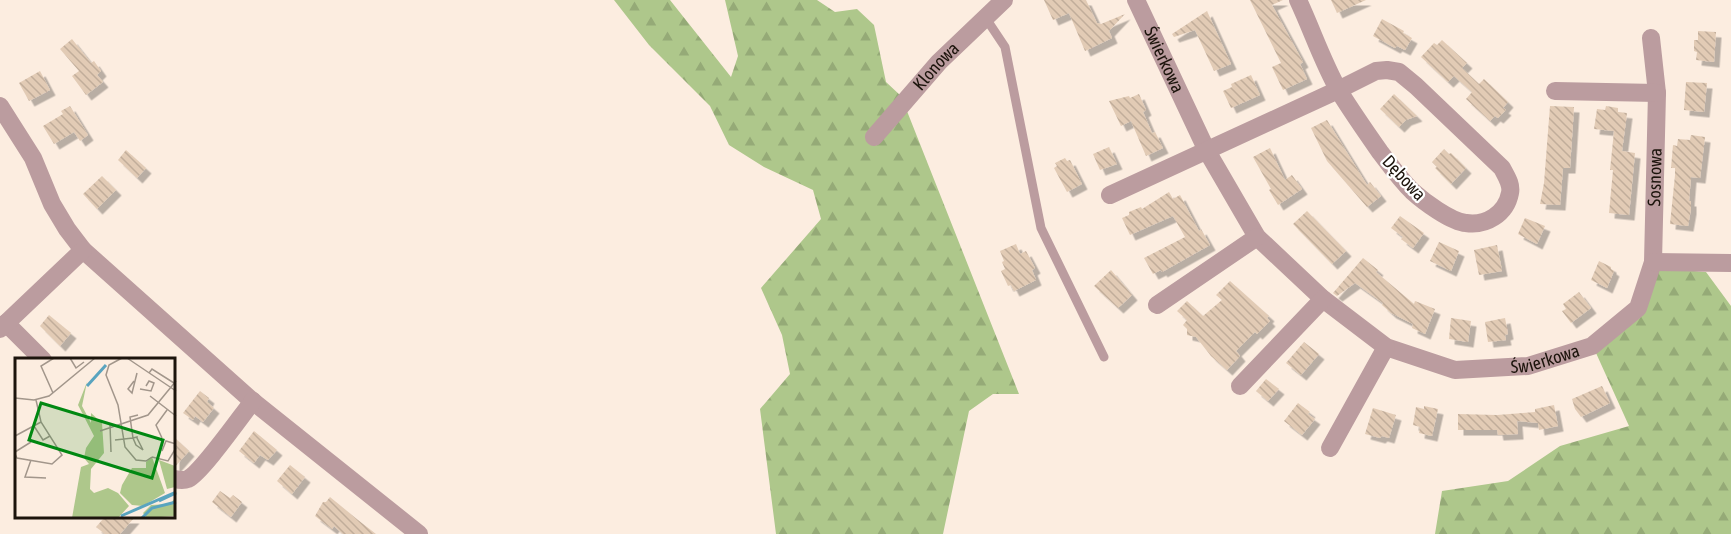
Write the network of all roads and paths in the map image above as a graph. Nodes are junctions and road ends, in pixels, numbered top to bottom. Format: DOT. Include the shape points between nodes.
graph roads {
  1 [pos="1004,0"];
  2 [pos="1136,0"];
  3 [pos="1298,0"];
  4 [pos="985,17"];
  5 [pos="1651,38"];
  6 [pos="1338,90"];
  7 [pos="1556,91"];
  8 [pos="1657,93"];
  9 [pos="0,105"];
  10 [pos="874,137"];
  11 [pos="1207,151"];
  12 [pos="1110,195"];
  13 [pos="1257,237"];
  14 [pos="83,250"];
  15 [pos="1653,262"];
  16 [pos="1731,263"];
  17 [pos="1323,299"];
  18 [pos="1157,305"];
  19 [pos="3,326"];
  20 [pos="1386,347"];
  21 [pos="1104,357"];
  22 [pos="41,358"];
  23 [pos="1240,386"];
  24 [pos="252,401"];
  25 [pos="1330,448"];
  26 [pos="176,479"];
  27 [pos="419,534"];
  1 -- 4 [label="street, Klonowa"];
  2 -- 11 [label="street, Świerkowa"];
  3 -- 6 [label="street, Dębowa"];
  4 -- 10 [label="street, Klonowa" via="939,62"];
  4 -- 21 [label="lane" via="1005,47 1041,228"];
  5 -- 8 [label="street, Sosnowa"];
  6 -- 6 [label="street, Dębowa" via="1395,171 1427,203 1464,224 1482,223 1496,217 1504,207 1510,192 1502,168 1399,72 1376,71"];
  6 -- 11 [label="street"];
  7 -- 8 [label="street"];
  8 -- 15 [label="street, Sosnowa"];
  9 -- 14 [label="street" via="33,158 52,204"];
  11 -- 12 [label="street"];
  11 -- 13 [label="street, Świerkowa"];
  13 -- 17 [label="street, Świerkowa"];
  13 -- 18 [label="street"];
  14 -- 19 [label="street"];
  14 -- 24 [label="street"];
  15 -- 16 [label="street"];
  15 -- 20 [label="street, Świerkowa" via="1638,308 1592,346 1528,366 1455,370"];
  17 -- 20 [label="street, Świerkowa"];
  17 -- 23 [label="street"];
  19 -- 22 [label="street"];
  20 -- 25 [label="street"];
  24 -- 26 [label="street" via="191,478"];
  24 -- 27 [label="street"];
}
